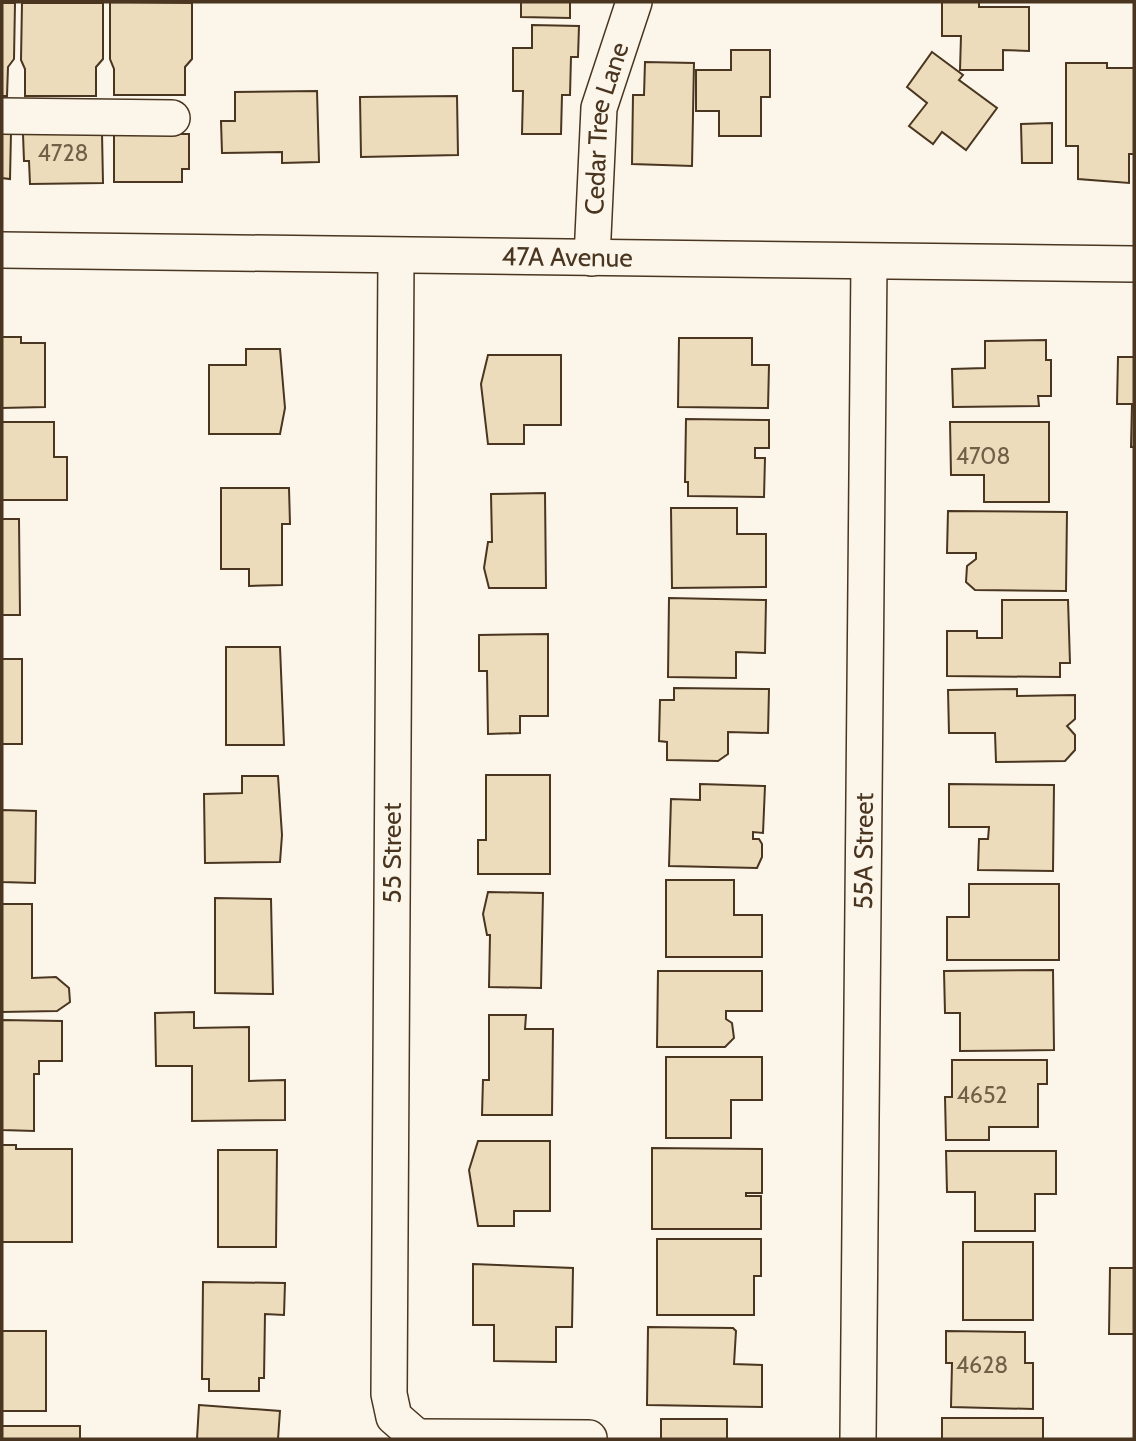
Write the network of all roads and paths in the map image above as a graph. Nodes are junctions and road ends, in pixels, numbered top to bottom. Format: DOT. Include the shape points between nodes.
graph roads {
  1 [pos="634,2"];
  2 [pos="2,116"];
  3 [pos="172,118"];
  4 [pos="2,250"];
  5 [pos="396,256"];
  6 [pos="592,258"];
  7 [pos="869,262"];
  8 [pos="1134,264"];
  9 [pos="417,1438"];
  10 [pos="589,1438"];
  11 [pos="858,1439"];
  1 -- 6 [label="street, Cedar Tree Lane" via="602,93 596,126"];
  2 -- 3 [label="street"];
  4 -- 5 [label="street, 47A Avenue"];
  5 -- 6 [label="street, 47A Avenue"];
  5 -- 9 [label="street, 55 Street" via="388,1394 394,1417"];
  6 -- 7 [label="street, 47A Avenue"];
  7 -- 8 [label="street, 47A Avenue"];
  7 -- 11 [label="street, 55A Street"];
  9 -- 10 [label="street"];
}
